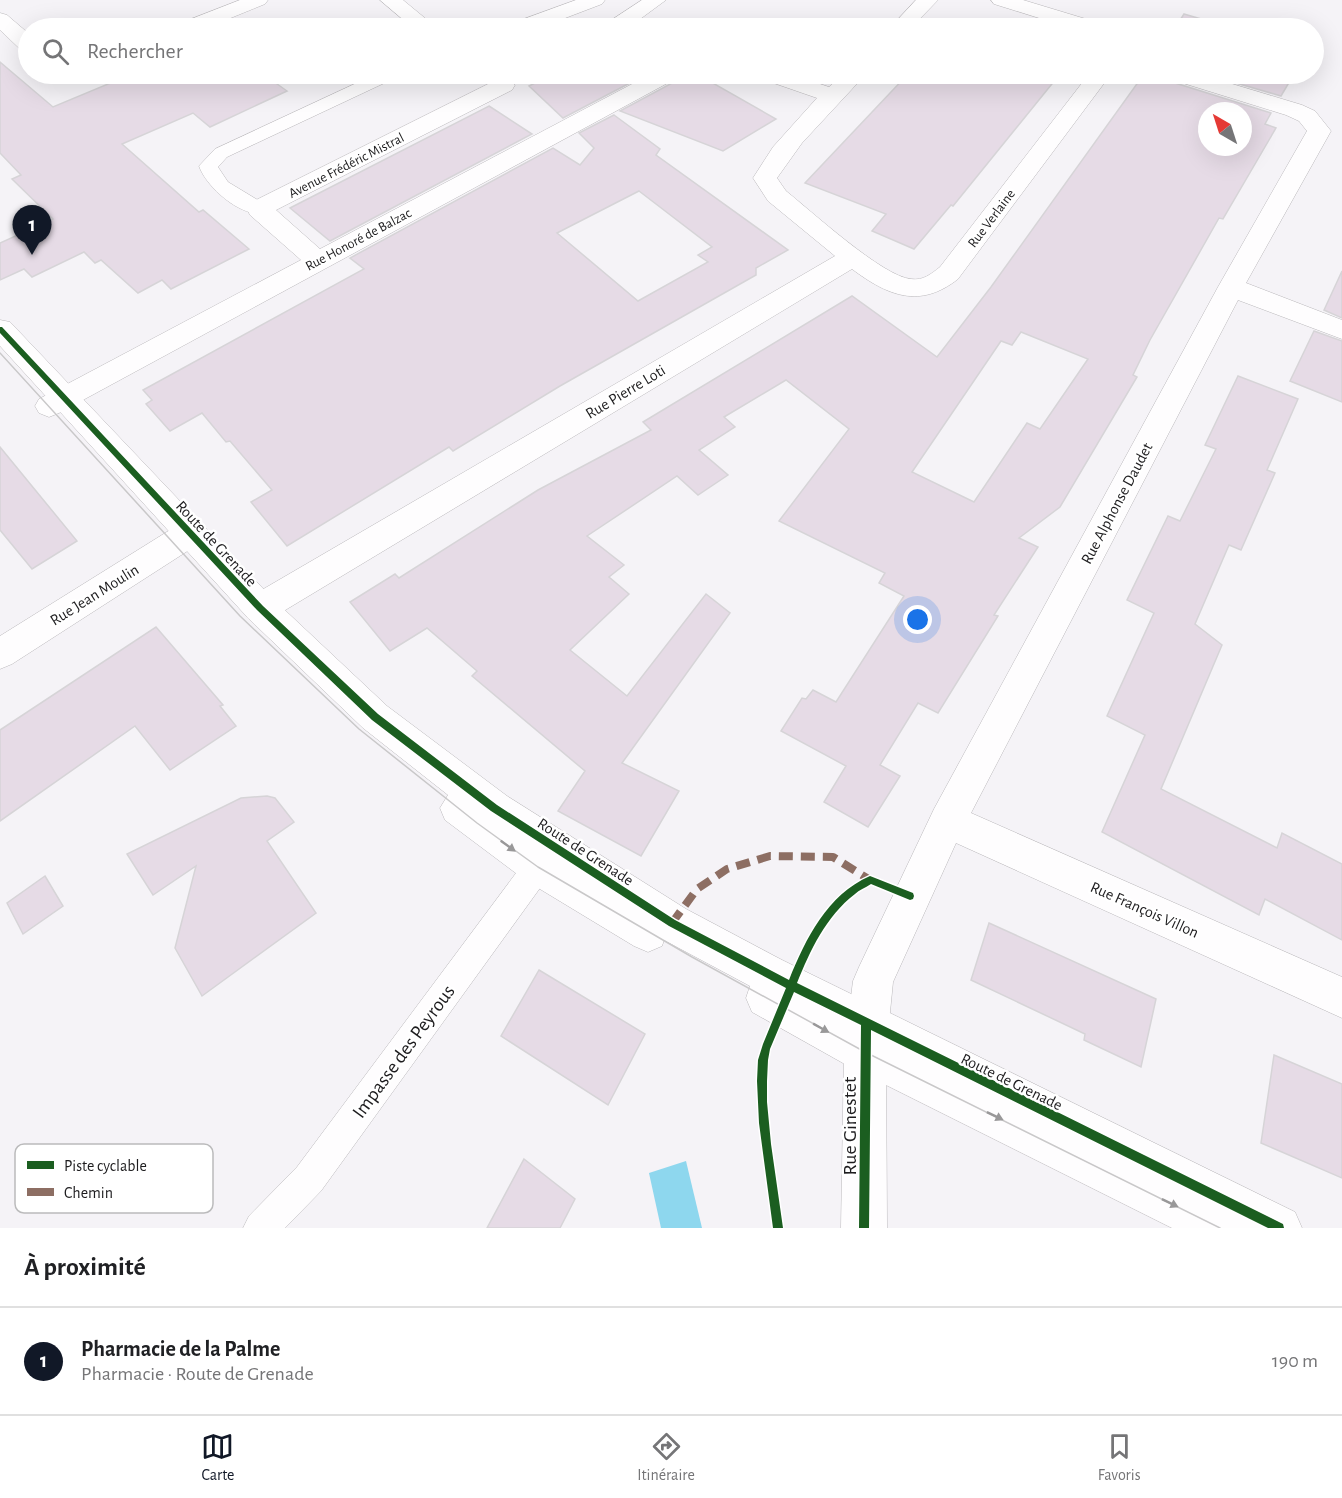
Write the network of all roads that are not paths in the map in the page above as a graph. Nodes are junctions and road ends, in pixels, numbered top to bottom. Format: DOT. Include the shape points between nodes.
graph roads {
  1 [pos="258,0"];
  2 [pos="390,0"];
  3 [pos="595,0"];
  4 [pos="656,0"];
  5 [pos="928,0"];
  6 [pos="1001,0"];
  7 [pos="634,17"];
  8 [pos="214,18"];
  9 [pos="413,18"];
  10 [pos="547,18"];
  11 [pos="910,18"];
  12 [pos="1059,18"];
  13 [pos="0,19"];
  14 [pos="18,35"];
  15 [pos="368,84"];
  16 [pos="486,84"];
  17 [pos="649,84"];
  18 [pos="798,84"];
  19 [pos="845,84"];
  20 [pos="1092,84"];
  21 [pos="1210,84"];
  22 [pos="832,96"];
  23 [pos="259,209"];
  24 [pos="853,256"];
  25 [pos="318,261"];
  26 [pos="1231,287"];
  27 [pos="0,329"];
  28 [pos="1342,330"];
  29 [pos="0,353"];
  30 [pos="56,402"];
  31 [pos="181,539"];
  32 [pos="260,609"];
  33 [pos="0,654"];
  34 [pos="947,821"];
  35 [pos="538,867"];
  36 [pos="1342,998"];
  37 [pos="865,1038"];
  38 [pos="261,1228"];
  39 [pos="864,1228"];
  40 [pos="1220,1228"];
  41 [pos="1280,1228"];
  1 -- 8 [label="street"];
  2 -- 9 [label="street"];
  3 -- 7 [label="street"];
  3 -- 10 [label="street"];
  4 -- 7 [label="street"];
  5 -- 11 [label="street"];
  6 -- 12 [label="street"];
  13 -- 14 [label="street"];
  15 -- 23 [label="lane" via="221,153 208,166 210,176 231,194"];
  16 -- 23 [label="street, Avenue Frédéric Mistral"];
  17 -- 25 [label="street, Rue Honoré de Balzac"];
  18 -- 22 [label="street"];
  19 -- 22 [label="street"];
  20 -- 24 [label="street, Rue Verlaine" via="939,283 923,289 902,287 881,278"];
  21 -- 26 [label="street, Rue Alphonse Daudet" via="1294,110 1307,116 1319,131"];
  22 -- 24 [label="street" via="765,178 770,188"];
  23 -- 25 [label="street"];
  24 -- 32 [label="street, Rue Pierre Loti"];
  25 -- 30 [label="street, Rue Honoré de Balzac"];
  26 -- 28 [label="street"];
  26 -- 34 [label="street, Rue Alphonse Daudet"];
  27 -- 30 [label="street, Route de Grenade"];
  29 -- 30 [label="street, Route de Grenade"];
  30 -- 31 [label="street, Route de Grenade"];
  31 -- 32 [label="street, Route de Grenade"];
  31 -- 33 [label="street, Rue Jean Moulin"];
  31 -- 35 [label="street, Route de Grenade, one-way" via="240,616 359,729"];
  32 -- 37 [label="street, Route de Grenade" via="375,717 494,808 672,922"];
  34 -- 36 [label="street, Rue François Villon"];
  34 -- 37 [label="street, Rue Alphonse Daudet" via="873,981"];
  35 -- 37 [label="street, Route de Grenade, one-way" via="631,922"];
  35 -- 38 [label="lane, Impasse des Peyrous" via="309,1179"];
  37 -- 39 [label="street, Rue Ginestet"];
  37 -- 40 [label="street, Route de Grenade, one-way"];
  37 -- 41 [label="street, Route de Grenade"];
}
